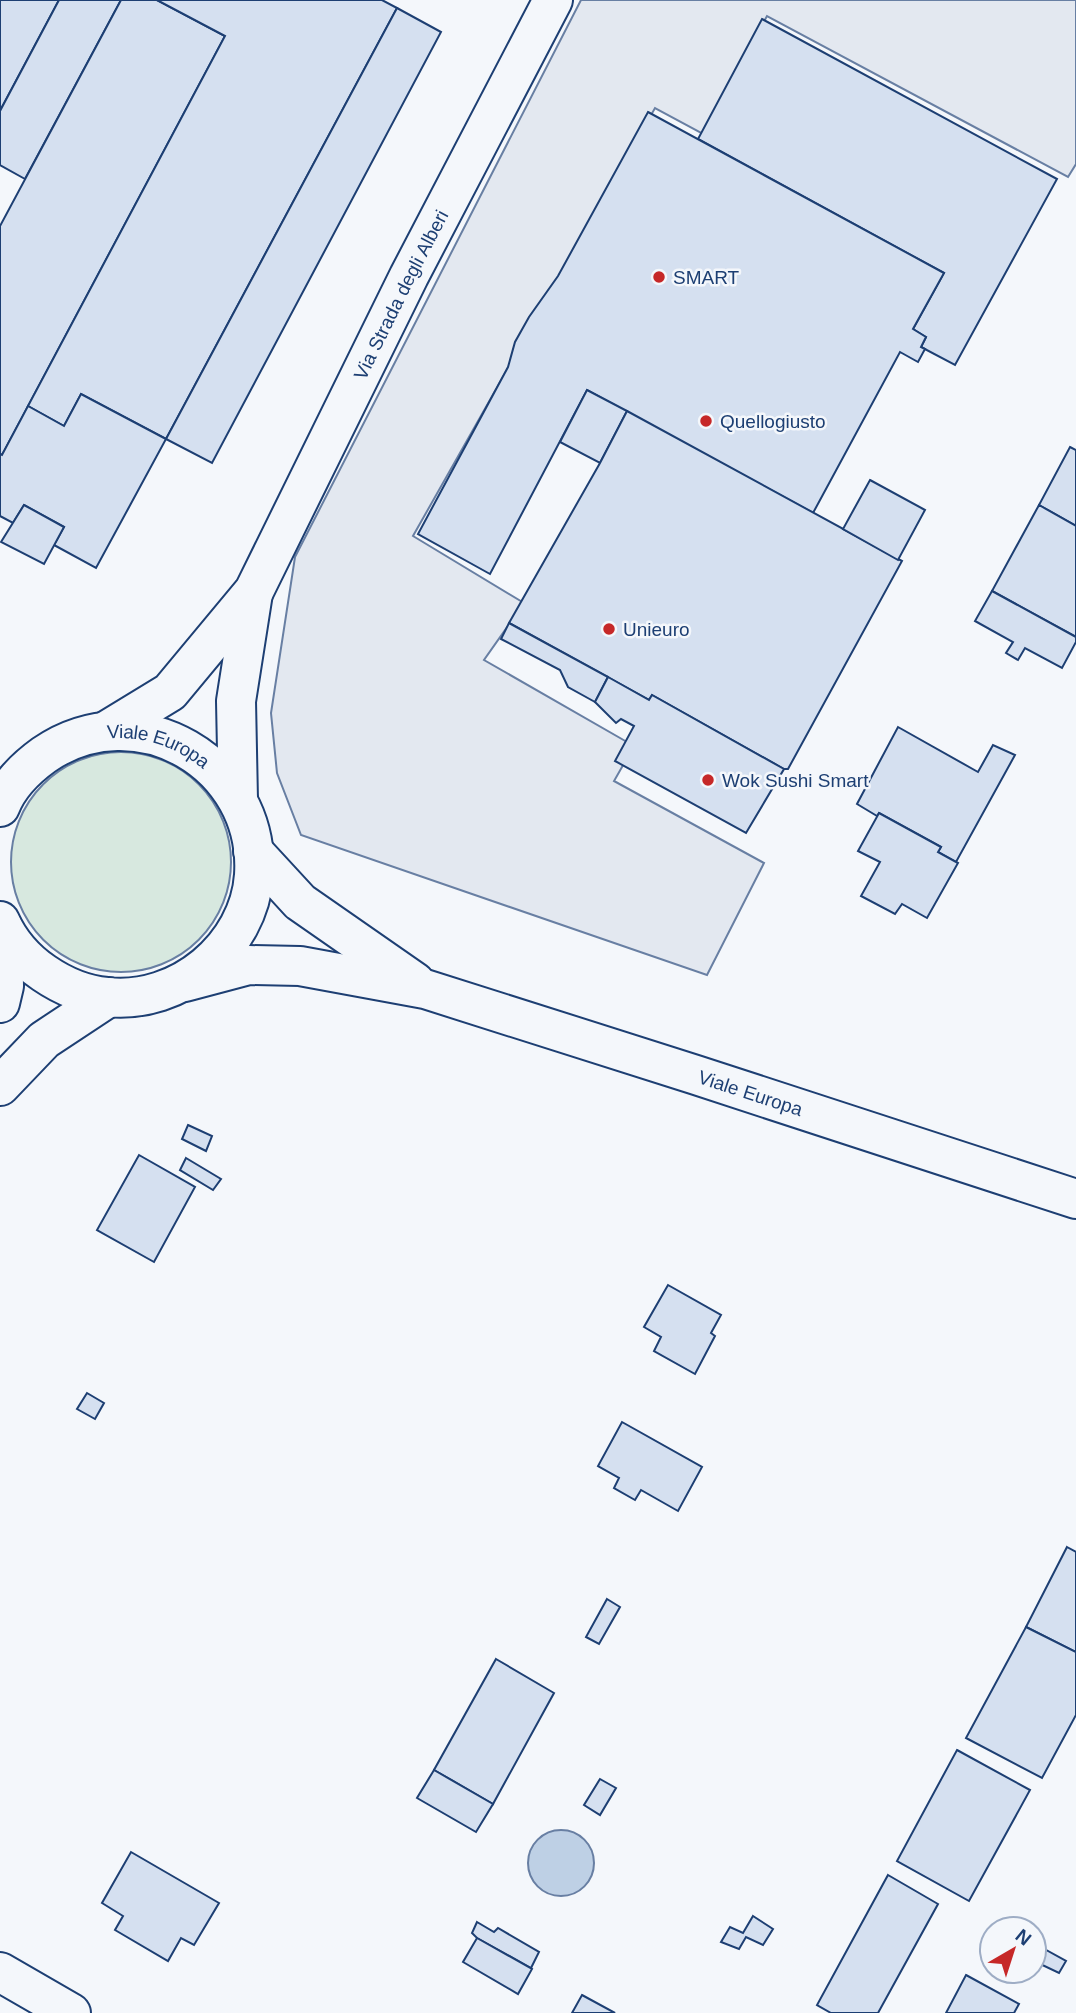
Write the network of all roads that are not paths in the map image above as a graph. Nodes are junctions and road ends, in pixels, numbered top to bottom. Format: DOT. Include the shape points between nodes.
graph roads {
  1 [pos="553,0"];
  2 [pos="254,591"];
  3 [pos="106,731"];
  4 [pos="10,777"];
  5 [pos="238,800"];
  6 [pos="0,807"];
  7 [pos="253,850"];
  8 [pos="1,924"];
  9 [pos="185,982"];
  10 [pos="425,989"];
  11 [pos="108,998"];
  12 [pos="0,1003"];
  13 [pos="0,1086"];
  14 [pos="1076,1199"];
  15 [pos="0,1972"];
  16 [pos="71,2013"];
  1 -- 2 [label="main road, Via Strada degli Alberi" via="409,276"];
  2 -- 3 [label="main road, Via Strada degli Alberi" via="170,692"];
  2 -- 5 [label="main road, Via Strada degli Alberi" via="236,701"];
  3 -- 4 [label="main road, Viale Europa" via="56,747"];
  3 -- 5 [label="main road, Viale Europa" via="133,731 183,746 204,760"];
  4 -- 6 [label="main road, Viale Europa"];
  5 -- 7 [label="main road, Viale Europa"];
  7 -- 9 [label="main road, Viale Europa" via="254,876 239,926 225,948"];
  7 -- 10 [label="main road, Viale Europa" via="300,902"];
  8 -- 11 [label="main road, Viale Europa" via="37,968 58,982"];
  8 -- 12 [label="main road" via="4,986"];
  9 -- 10 [label="main road, Viale Europa" via="249,965 299,966"];
  9 -- 11 [label="main road, Viale Europa" via="160,992"];
  10 -- 14 [label="main road, Viale Europa"];
  11 -- 13 [label="main road" via="44,1040"];
  15 -- 16 [label="main road"];
}
